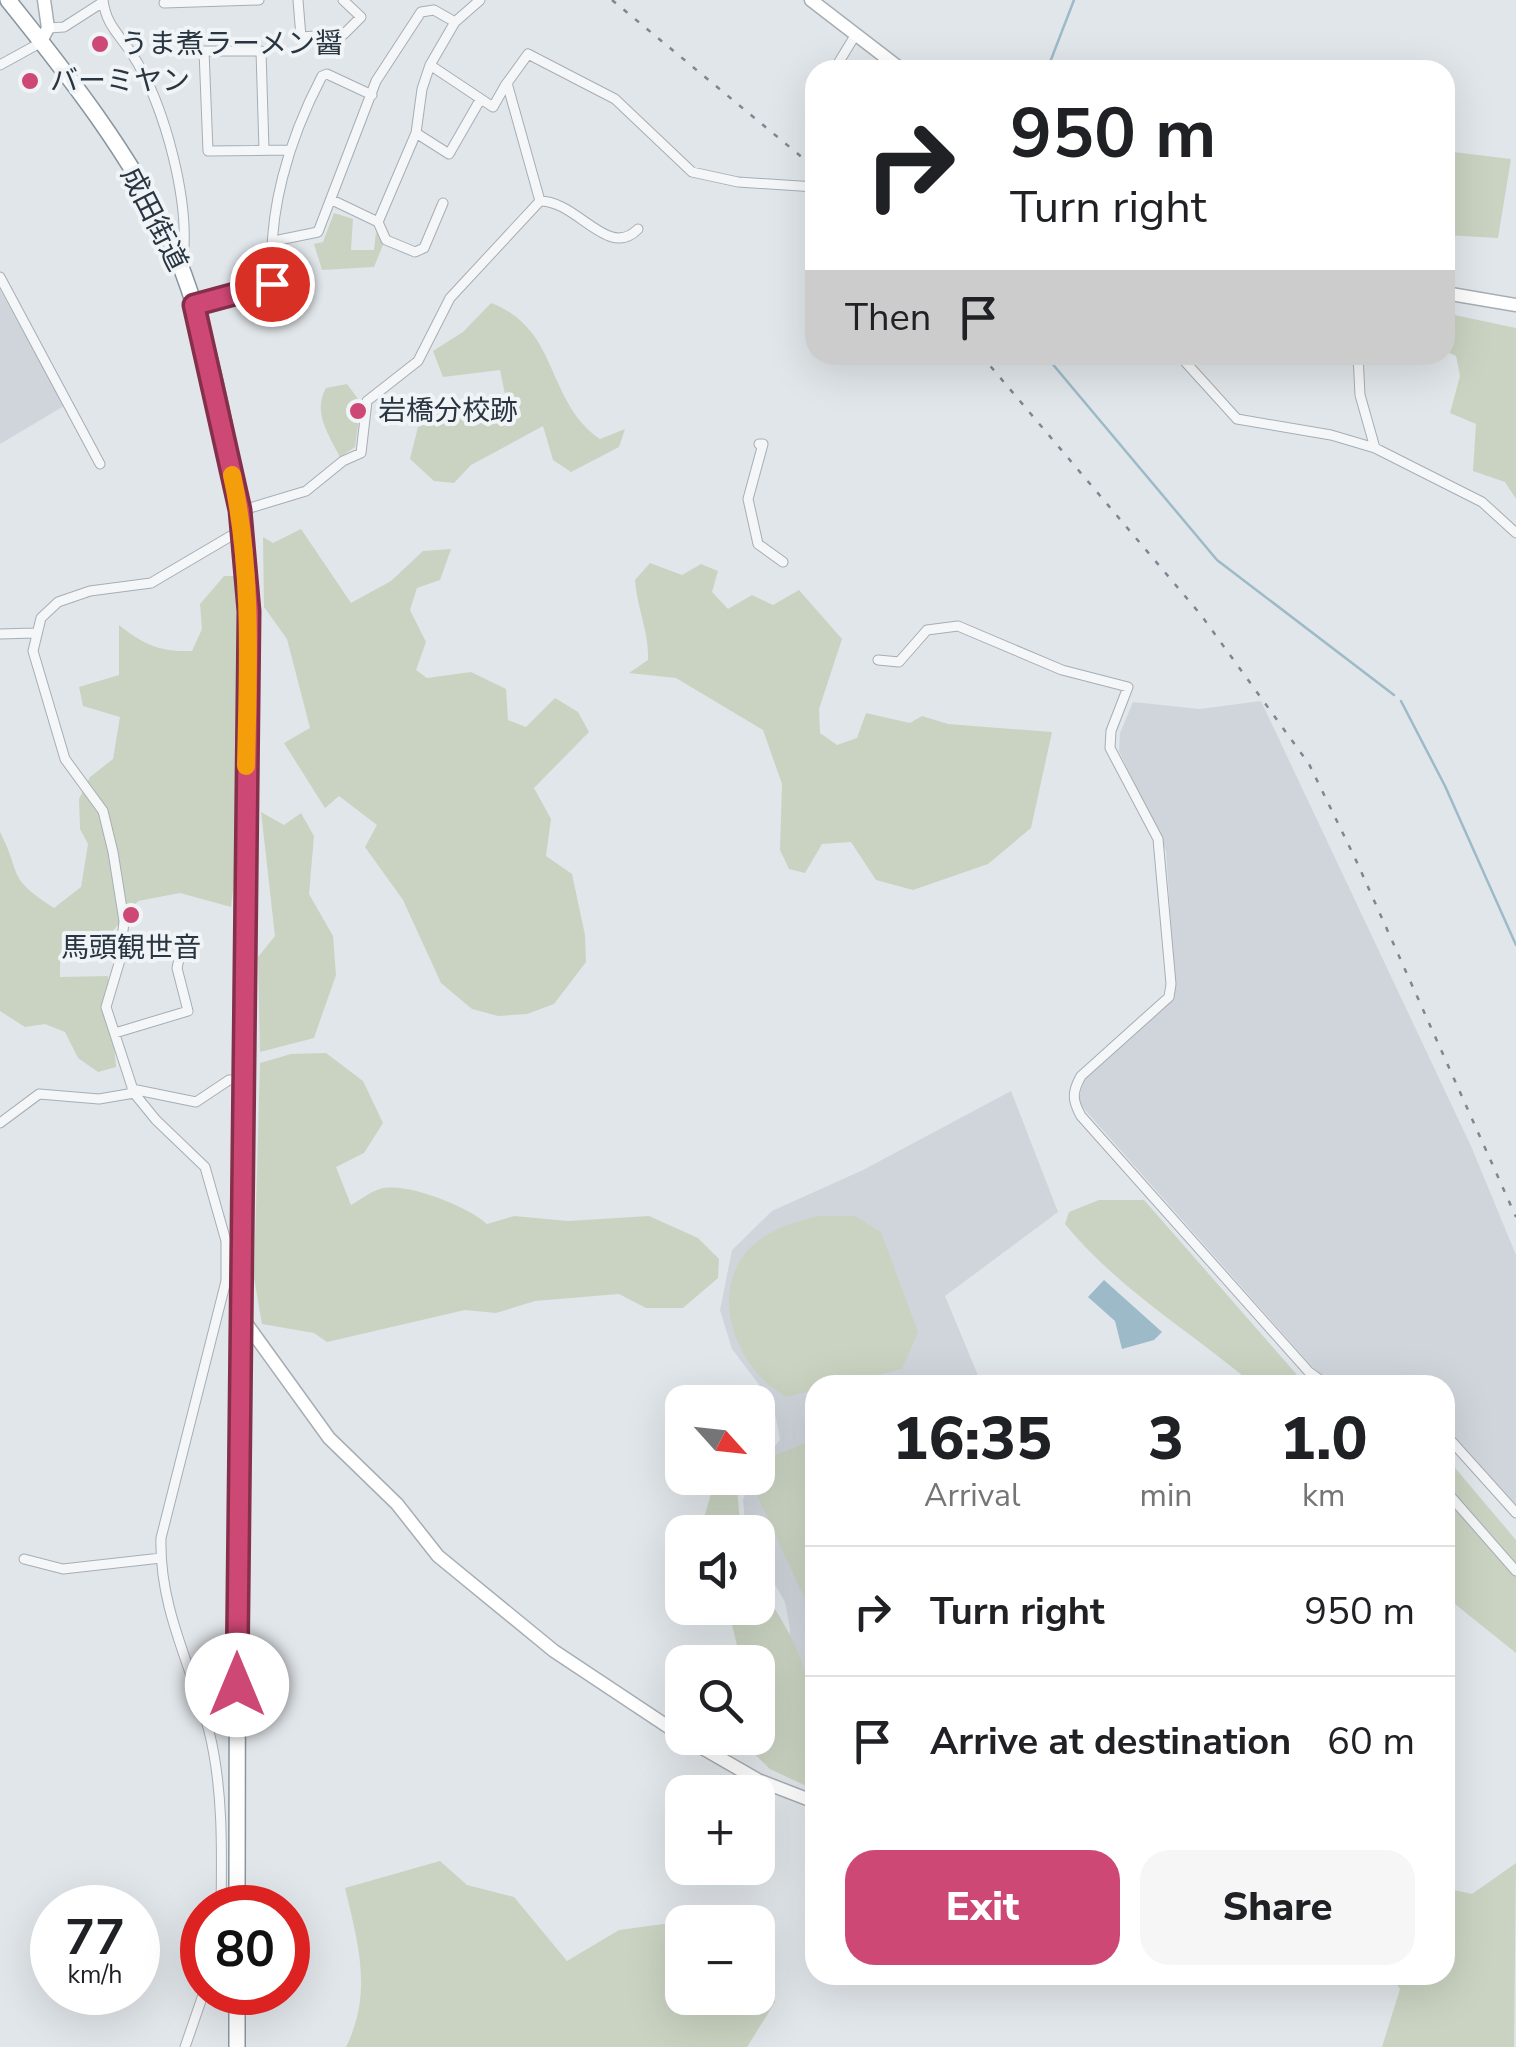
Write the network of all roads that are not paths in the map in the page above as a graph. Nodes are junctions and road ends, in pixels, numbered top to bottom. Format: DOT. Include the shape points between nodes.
graph roads {
  1 [pos="8,0"];
  2 [pos="44,0"];
  3 [pos="259,0"];
  4 [pos="298,0"];
  5 [pos="344,0"];
  6 [pos="480,0"];
  7 [pos="811,0"];
  8 [pos="103,1"];
  9 [pos="204,1"];
  10 [pos="164,2"];
  11 [pos="455,22"];
  12 [pos="48,28"];
  13 [pos="856,34"];
  14 [pos="40,43"];
  15 [pos="840,60"];
  16 [pos="889,60"];
  17 [pos="0,64"];
  18 [pos="430,66"];
  19 [pos="506,83"];
  20 [pos="372,94"];
  21 [pos="480,100"];
  22 [pos="416,133"];
  23 [pos="264,150"];
  24 [pos="290,150"];
  25 [pos="805,187"];
  26 [pos="332,200"];
  27 [pos="540,201"];
  28 [pos="442,202"];
  29 [pos="378,222"];
  30 [pos="638,229"];
  31 [pos="274,241"];
  32 [pos="182,268"];
  33 [pos="0,277"];
  34 [pos="272,284"];
  35 [pos="1455,295"];
  36 [pos="194,305"];
  37 [pos="1516,305"];
  38 [pos="292,310"];
  39 [pos="1188,365"];
  40 [pos="1359,365"];
  41 [pos="758,444"];
  42 [pos="1375,448"];
  43 [pos="100,464"];
  44 [pos="240,510"];
  45 [pos="243,528"];
  46 [pos="1516,533"];
  47 [pos="783,562"];
  48 [pos="34,633"];
  49 [pos="0,634"];
  50 [pos="878,660"];
  51 [pos="183,942"];
  52 [pos="115,1033"];
  53 [pos="242,1080"];
  54 [pos="133,1091"];
  55 [pos="0,1123"];
  56 [pos="232,1286"];
  57 [pos="238,1312"];
  58 [pos="1318,1375"];
  59 [pos="1455,1445"];
  60 [pos="1455,1502"];
  61 [pos="1516,1512"];
  62 [pos="160,1558"];
  63 [pos="24,1560"];
  64 [pos="1516,1572"];
  65 [pos="665,1724"];
  66 [pos="715,1755"];
  67 [pos="805,1798"];
  68 [pos="220,1885"];
  69 [pos="237,1885"];
  70 [pos="196,2015"];
  71 [pos="237,2015"];
  72 [pos="185,2047"];
  73 [pos="237,2047"];
  1 -- 14 [label="highway, 成田街道"];
  2 -- 12 [label="street"];
  3 -- 9 [label="street"];
  4 -- 5 [label="street" via="301,38 344,34 361,17"];
  6 -- 11 [label="street"];
  7 -- 13 [label="street"];
  8 -- 12 [label="street" via="64,27"];
  8 -- 32 [label="street" via="107,23 134,56 176,160 186,238"];
  9 -- 10 [label="street"];
  11 -- 18 [label="street"];
  11 -- 20 [label="street" via="434,10 422,12 384,64"];
  12 -- 14 [label="street"];
  13 -- 15 [label="street"];
  13 -- 16 [label="street"];
  14 -- 17 [label="street"];
  14 -- 32 [label="highway, 成田街道" via="120,153"];
  18 -- 21 [label="street"];
  18 -- 22 [label="street"];
  19 -- 21 [label="street" via="492,108"];
  19 -- 25 [label="street" via="528,54 616,100 692,172"];
  19 -- 27 [label="street"];
  20 -- 24 [label="street" via="333,74 322,76"];
  20 -- 26 [label="street"];
  21 -- 22 [label="street" via="449,154"];
  22 -- 29 [label="street"];
  23 -- 23 [label="street" via="208,151 204,51 261,50"];
  23 -- 24 [label="street"];
  24 -- 31 [label="street"];
  26 -- 29 [label="street"];
  26 -- 31 [label="street" via="318,232"];
  27 -- 30 [label="street" via="565,204 598,234 632,236"];
  27 -- 44 [label="street" via="450,298 418,361 367,400 361,454 306,491"];
  28 -- 29 [label="street" via="424,248 416,252 386,240"];
  31 -- 34 [label="street"];
  32 -- 36 [label="highway, 成田街道"];
  33 -- 43 [label="street"];
  34 -- 36 [label="street"];
  34 -- 38 [label="street"];
  35 -- 37 [label="street"];
  36 -- 44 [label="highway, 成田街道"];
  39 -- 42 [label="street" via="1237,419"];
  40 -- 42 [label="street"];
  41 -- 47 [label="street" via="748,498 758,544"];
  42 -- 46 [label="street" via="1482,502"];
  44 -- 45 [label="highway, 成田街道"];
  45 -- 48 [label="street" via="151,582 58,602"];
  45 -- 53 [label="highway, 成田街道" via="249,611"];
  48 -- 49 [label="street"];
  48 -- 52 [label="street" via="41,686 65,760 103,811 113,852 124,921 106,1007"];
  50 -- 58 [label="street" via="899,662 927,630 958,626 1062,670 1128,687 1110,748 1158,839 1171,984 1168,997 1080,1076 1074,1103"];
  51 -- 52 [label="street" via="177,968 188,1011"];
  52 -- 54 [label="street"];
  53 -- 54 [label="street" via="228,1080 196,1102"];
  53 -- 56 [label="highway, 成田街道"];
  54 -- 55 [label="street" via="99,1099 39,1094"];
  54 -- 56 [label="street" via="205,1167"];
  56 -- 57 [label="highway, 成田街道"];
  56 -- 62 [label="street"];
  57 -- 65 [label="street" via="329,1438 397,1504 438,1556 554,1651"];
  57 -- 69 [label="highway, 成田街道"];
  59 -- 61 [label="street"];
  60 -- 64 [label="street"];
  62 -- 63 [label="street" via="63,1569"];
  62 -- 68 [label="street" via="162,1590 209,1732"];
  66 -- 67 [label="street"];
  70 -- 72 [label="street"];
  71 -- 73 [label="highway"];
}
